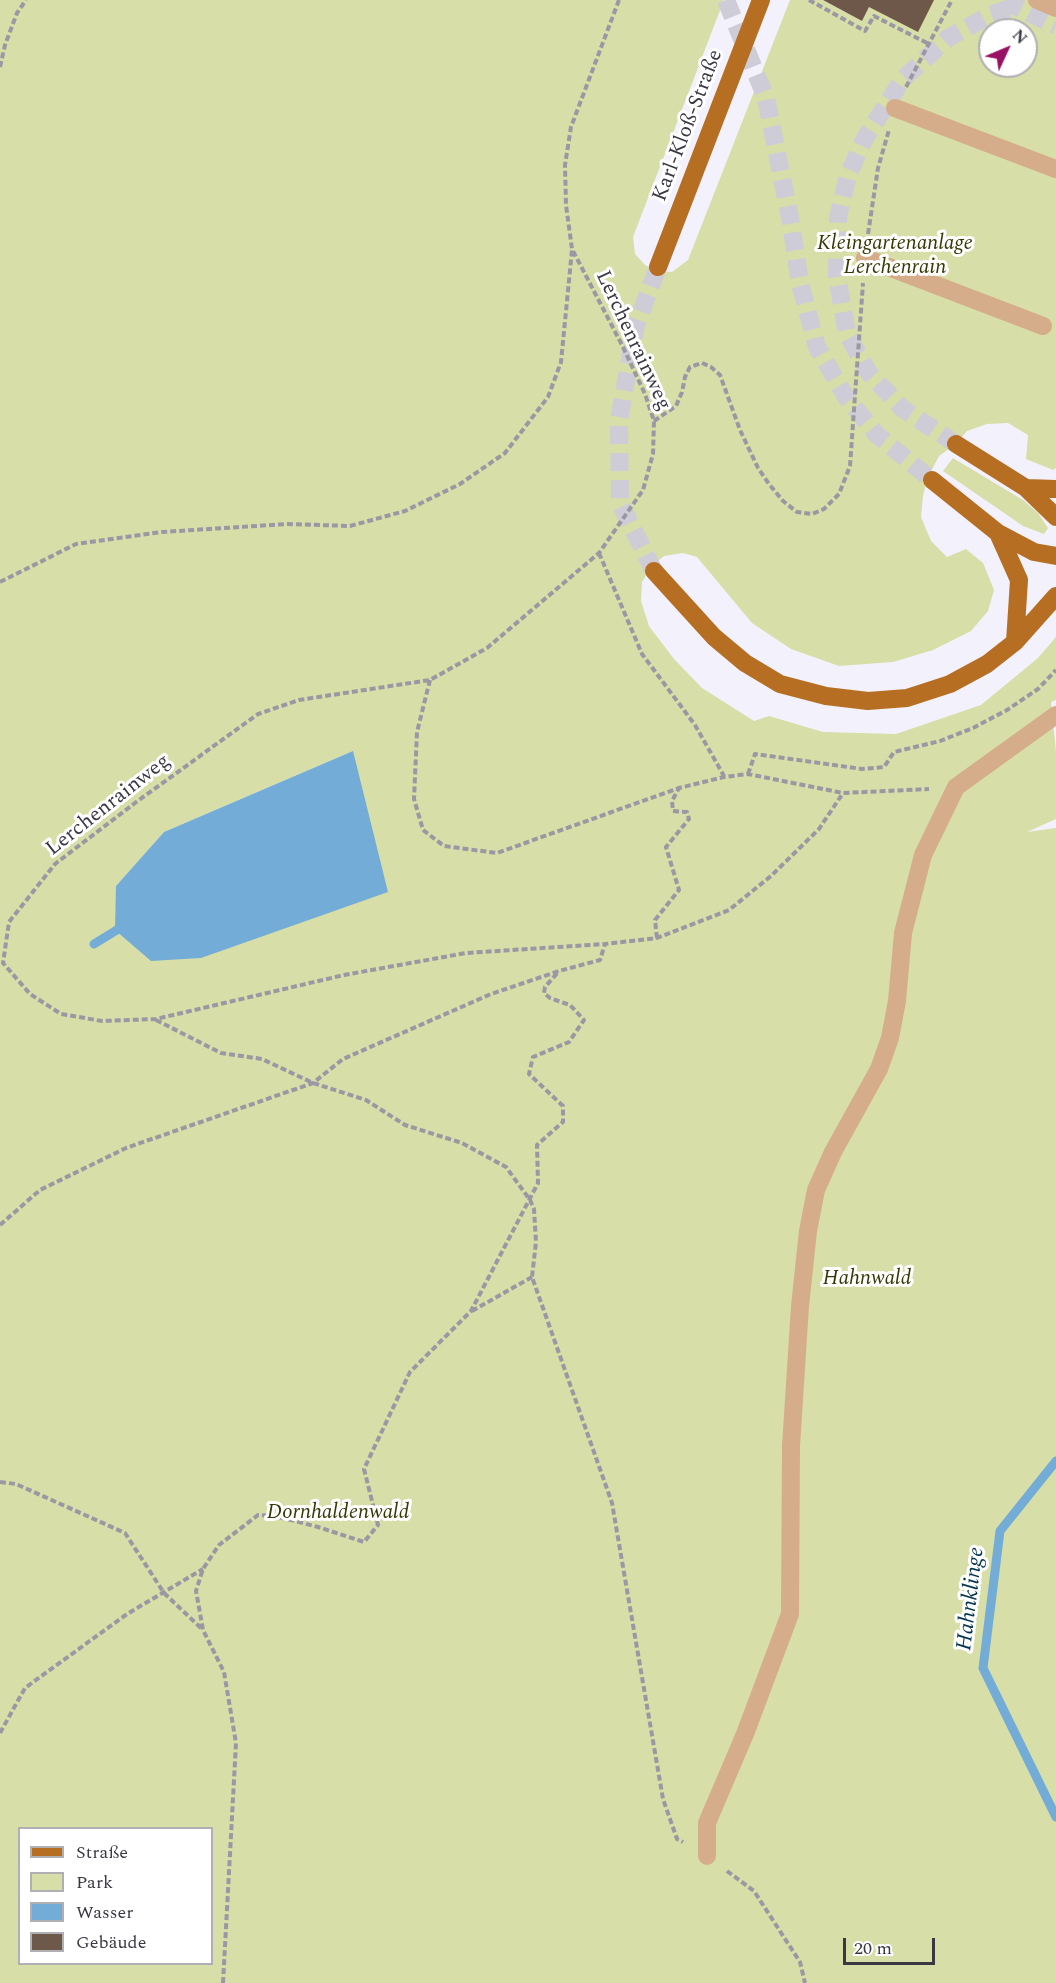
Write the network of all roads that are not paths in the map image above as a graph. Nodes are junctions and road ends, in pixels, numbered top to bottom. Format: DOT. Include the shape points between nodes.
graph roads {
  1 [pos="761,0"];
  2 [pos="1037,0"];
  3 [pos="1056,8"];
  4 [pos="895,108"];
  5 [pos="1056,168"];
  6 [pos="865,258"];
  7 [pos="658,267"];
  8 [pos="1043,326"];
  9 [pos="956,444"];
  10 [pos="932,480"];
  11 [pos="1026,488"];
  12 [pos="1056,489"];
  13 [pos="1056,517"];
  14 [pos="998,533"];
  15 [pos="1056,556"];
  16 [pos="654,571"];
  17 [pos="1056,596"];
  18 [pos="1015,642"];
  19 [pos="1056,715"];
  20 [pos="707,1856"];
  1 -- 7 [label="main road, Karl-Kloß-Straße"];
  2 -- 3 [label="lane"];
  4 -- 5 [label="lane"];
  6 -- 8 [label="lane"];
  9 -- 11 [label="main road"];
  10 -- 14 [label="main road"];
  11 -- 12 [label="main road"];
  11 -- 13 [label="main road"];
  14 -- 15 [label="main road" via="1034,552"];
  14 -- 18 [label="main road" via="1019,580"];
  16 -- 18 [label="main road" via="714,637 745,663 780,684 826,696 868,701 907,698 950,684 987,664"];
  17 -- 18 [label="main road"];
  19 -- 20 [label="lane" via="956,787 923,855 903,933 897,1001 883,1059 816,1190 802,1284 790,1446 790,1614 707,1823"];
}
